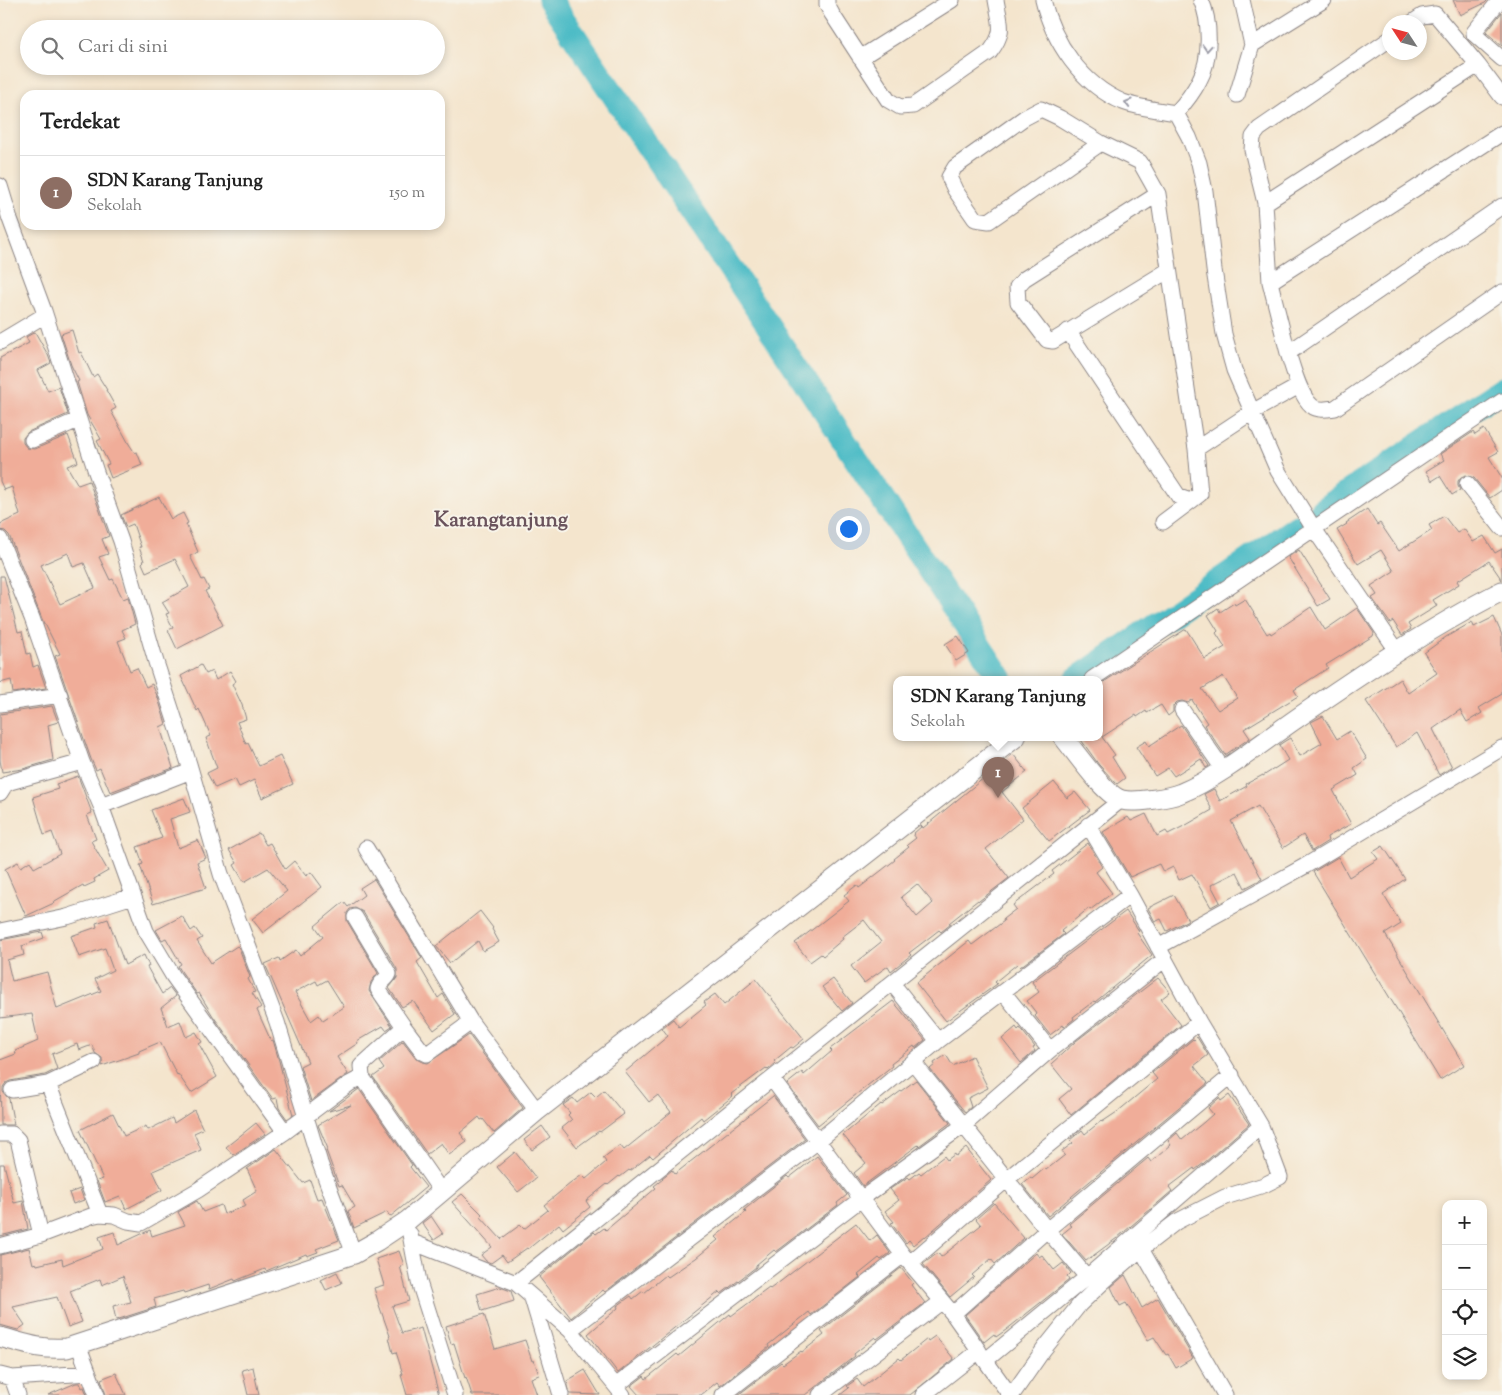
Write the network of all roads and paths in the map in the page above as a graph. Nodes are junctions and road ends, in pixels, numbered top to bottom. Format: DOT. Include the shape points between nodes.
graph roads {
  1 [pos="827,0"];
  2 [pos="952,0"];
  3 [pos="996,0"];
  4 [pos="1043,0"];
  5 [pos="1201,0"];
  6 [pos="1242,0"];
  7 [pos="1324,0"];
  8 [pos="1500,0"];
  9 [pos="1427,15"];
  10 [pos="1252,45"];
  11 [pos="1382,45"];
  12 [pos="860,58"];
  13 [pos="1502,59"];
  14 [pos="1478,65"];
  15 [pos="1237,95"];
  16 [pos="1502,97"];
  17 [pos="1176,113"];
  18 [pos="1502,133"];
  19 [pos="1101,144"];
  20 [pos="0,186"];
  21 [pos="1158,194"];
  22 [pos="1265,203"];
  23 [pos="1502,206"];
  24 [pos="5,222"];
  25 [pos="1169,270"];
  26 [pos="1270,282"];
  27 [pos="1502,292"];
  28 [pos="45,315"];
  29 [pos="1068,331"];
  30 [pos="0,342"];
  31 [pos="1288,353"];
  32 [pos="1299,386"];
  33 [pos="1502,401"];
  34 [pos="1252,412"];
  35 [pos="78,420"];
  36 [pos="32,440"];
  37 [pos="1196,450"];
  38 [pos="1467,484"];
  39 [pos="1191,501"];
  40 [pos="1163,522"];
  41 [pos="1502,528"];
  42 [pos="1314,529"];
  43 [pos="0,539"];
  44 [pos="1502,592"];
  45 [pos="1398,652"];
  46 [pos="1096,676"];
  47 [pos="60,695"];
  48 [pos="0,704"];
  49 [pos="1182,710"];
  50 [pos="1011,741"];
  51 [pos="1066,741"];
  52 [pos="1502,748"];
  53 [pos="82,762"];
  54 [pos="1223,769"];
  55 [pos="191,771"];
  56 [pos="0,793"];
  57 [pos="1121,800"];
  58 [pos="101,806"];
  59 [pos="1088,825"];
  60 [pos="366,848"];
  61 [pos="1130,895"];
  62 [pos="133,896"];
  63 [pos="355,917"];
  64 [pos="0,931"];
  65 [pos="1161,953"];
  66 [pos="892,983"];
  67 [pos="1003,992"];
  68 [pos="471,1022"];
  69 [pos="1199,1022"];
  70 [pos="404,1026"];
  71 [pos="938,1041"];
  72 [pos="1050,1050"];
  73 [pos="94,1062"];
  74 [pos="914,1062"];
  75 [pos="1232,1075"];
  76 [pos="362,1077"];
  77 [pos="772,1079"];
  78 [pos="48,1084"];
  79 [pos="12,1090"];
  80 [pos="537,1111"];
  81 [pos="305,1117"];
  82 [pos="964,1125"];
  83 [pos="1261,1126"];
  84 [pos="285,1132"];
  85 [pos="0,1134"];
  86 [pos="818,1141"];
  87 [pos="1007,1179"];
  88 [pos="441,1191"];
  89 [pos="862,1199"];
  90 [pos="100,1214"];
  91 [pos="406,1221"];
  92 [pos="1047,1230"];
  93 [pos="41,1235"];
  94 [pos="412,1242"];
  95 [pos="0,1246"];
  96 [pos="1141,1250"];
  97 [pos="354,1254"];
  98 [pos="906,1259"];
  99 [pos="1087,1277"];
  100 [pos="1103,1282"];
  101 [pos="516,1283"];
  102 [pos="532,1298"];
  103 [pos="941,1302"];
  104 [pos="953,1314"];
  105 [pos="570,1330"];
  106 [pos="0,1337"];
  107 [pos="78,1344"];
  108 [pos="983,1356"];
  109 [pos="89,1373"];
  110 [pos="6,1376"];
  111 [pos="620,1390"];
  112 [pos="18,1395"];
  113 [pos="97,1395"];
  114 [pos="455,1395"];
  115 [pos="561,1395"];
  116 [pos="723,1395"];
  117 [pos="820,1395"];
  118 [pos="923,1395"];
  119 [pos="1011,1395"];
  120 [pos="1225,1395"];
  1 -- 12 [label="street" via="832,14"];
  2 -- 12 [label="street"];
  3 -- 12 [label="street" via="1001,26 999,40 990,52 913,106 900,106 888,100"];
  17 -- 4 [label="street, one-way" via="1124,102 1100,90 1080,72 1066,53 1046,16"];
  5 -- 17 [label="street, one-way" via="1208,28 1207,56 1200,80"];
  6 -- 10 [label="street"];
  7 -- 10 [label="street"];
  8 -- 13 [label="street" via="1474,34"];
  9 -- 14 [label="street" via="1435,14"];
  10 -- 15 [label="street"];
  11 -- 22 [label="street" via="1253,137 1252,150"];
  14 -- 16 [label="street"];
  14 -- 22 [label="street"];
  17 -- 34 [label="street" via="1199,163 1224,334 1234,370"];
  18 -- 26 [label="street"];
  19 -- 19 [label="street" via="989,221 975,219 949,177 955,167 1042,109"];
  19 -- 21 [label="street" via="1140,162"];
  20 -- 24 [label="street"];
  21 -- 25 [label="street"];
  21 -- 29 [label="street" via="1024,279 1017,287 1018,302 1046,340 1053,341"];
  22 -- 26 [label="street"];
  23 -- 31 [label="street"];
  24 -- 28 [label="street"];
  25 -- 29 [label="street"];
  25 -- 37 [label="street"];
  26 -- 31 [label="street"];
  27 -- 32 [label="street" via="1335,408 1312,406"];
  28 -- 30 [label="street"];
  28 -- 35 [label="street"];
  29 -- 39 [label="street" via="1179,497"];
  31 -- 32 [label="street"];
  32 -- 34 [label="street"];
  33 -- 42 [label="street"];
  34 -- 37 [label="street"];
  34 -- 42 [label="street" via="1278,471"];
  35 -- 36 [label="street"];
  35 -- 55 [label="street" via="122,541"];
  37 -- 39 [label="street" via="1200,494"];
  38 -- 41 [label="street"];
  39 -- 40 [label="street"];
  42 -- 45 [label="street"];
  42 -- 46 [label="street"];
  43 -- 47 [label="street"];
  44 -- 45 [label="street" via="1454,616"];
  45 -- 54 [label="street"];
  47 -- 48 [label="street"];
  47 -- 53 [label="street"];
  49 -- 54 [label="street"];
  50 -- 80 [label="street"];
  51 -- 57 [label="street" via="1104,789"];
  52 -- 65 [label="street"];
  53 -- 56 [label="street" via="10,782"];
  53 -- 58 [label="street"];
  54 -- 57 [label="street" via="1180,794 1149,800"];
  55 -- 58 [label="street"];
  55 -- 81 [label="street" via="221,874 277,1022"];
  57 -- 59 [label="street"];
  58 -- 62 [label="street"];
  59 -- 61 [label="street"];
  59 -- 66 [label="street"];
  60 -- 68 [label="street"];
  61 -- 65 [label="street"];
  61 -- 67 [label="street"];
  62 -- 64 [label="street" via="67,917"];
  62 -- 84 [label="street" via="146,931 173,976"];
  63 -- 70 [label="street" via="389,974 378,989"];
  65 -- 69 [label="street"];
  65 -- 72 [label="street"];
  66 -- 71 [label="street"];
  66 -- 77 [label="street"];
  67 -- 71 [label="street"];
  67 -- 72 [label="street"];
  68 -- 70 [label="street" via="427,1054"];
  68 -- 80 [label="street"];
  69 -- 75 [label="street"];
  69 -- 87 [label="street"];
  70 -- 76 [label="street" via="361,1066"];
  71 -- 74 [label="street"];
  72 -- 82 [label="street"];
  73 -- 78 [label="street"];
  74 -- 82 [label="street"];
  74 -- 86 [label="street"];
  75 -- 83 [label="street"];
  75 -- 92 [label="street"];
  76 -- 81 [label="street"];
  76 -- 88 [label="street"];
  77 -- 86 [label="street"];
  77 -- 101 [label="street"];
  78 -- 79 [label="street"];
  78 -- 90 [label="street"];
  80 -- 88 [label="street"];
  81 -- 84 [label="street"];
  81 -- 97 [label="street"];
  82 -- 87 [label="street"];
  82 -- 89 [label="street"];
  83 -- 96 [label="street" via="1280,1176 1264,1185 1224,1197 1176,1222"];
  83 -- 99 [label="street"];
  84 -- 90 [label="street" via="198,1190 141,1222"];
  85 -- 93 [label="street" via="12,1134 18,1140"];
  86 -- 89 [label="street"];
  86 -- 105 [label="street"];
  87 -- 92 [label="street"];
  87 -- 98 [label="street"];
  88 -- 91 [label="street"];
  89 -- 98 [label="street"];
  89 -- 111 [label="street"];
  90 -- 93 [label="street"];
  91 -- 94 [label="street"];
  91 -- 97 [label="street"];
  92 -- 99 [label="street"];
  92 -- 104 [label="street"];
  93 -- 95 [label="street"];
  94 -- 101 [label="street"];
  94 -- 114 [label="street" via="419,1282"];
  96 -- 100 [label="street"];
  96 -- 120 [label="street"];
  97 -- 107 [label="street"];
  98 -- 103 [label="street"];
  98 -- 116 [label="street"];
  99 -- 100 [label="street"];
  99 -- 108 [label="street"];
  100 -- 119 [label="street" via="1080,1304"];
  101 -- 102 [label="street"];
  102 -- 105 [label="street"];
  102 -- 115 [label="street"];
  103 -- 104 [label="street"];
  103 -- 117 [label="street"];
  104 -- 108 [label="street"];
  105 -- 111 [label="street"];
  106 -- 107 [label="street" via="49,1350"];
  107 -- 109 [label="street"];
  108 -- 118 [label="street"];
  108 -- 119 [label="street"];
  109 -- 110 [label="street"];
  109 -- 113 [label="street"];
  110 -- 112 [label="street"];
}
